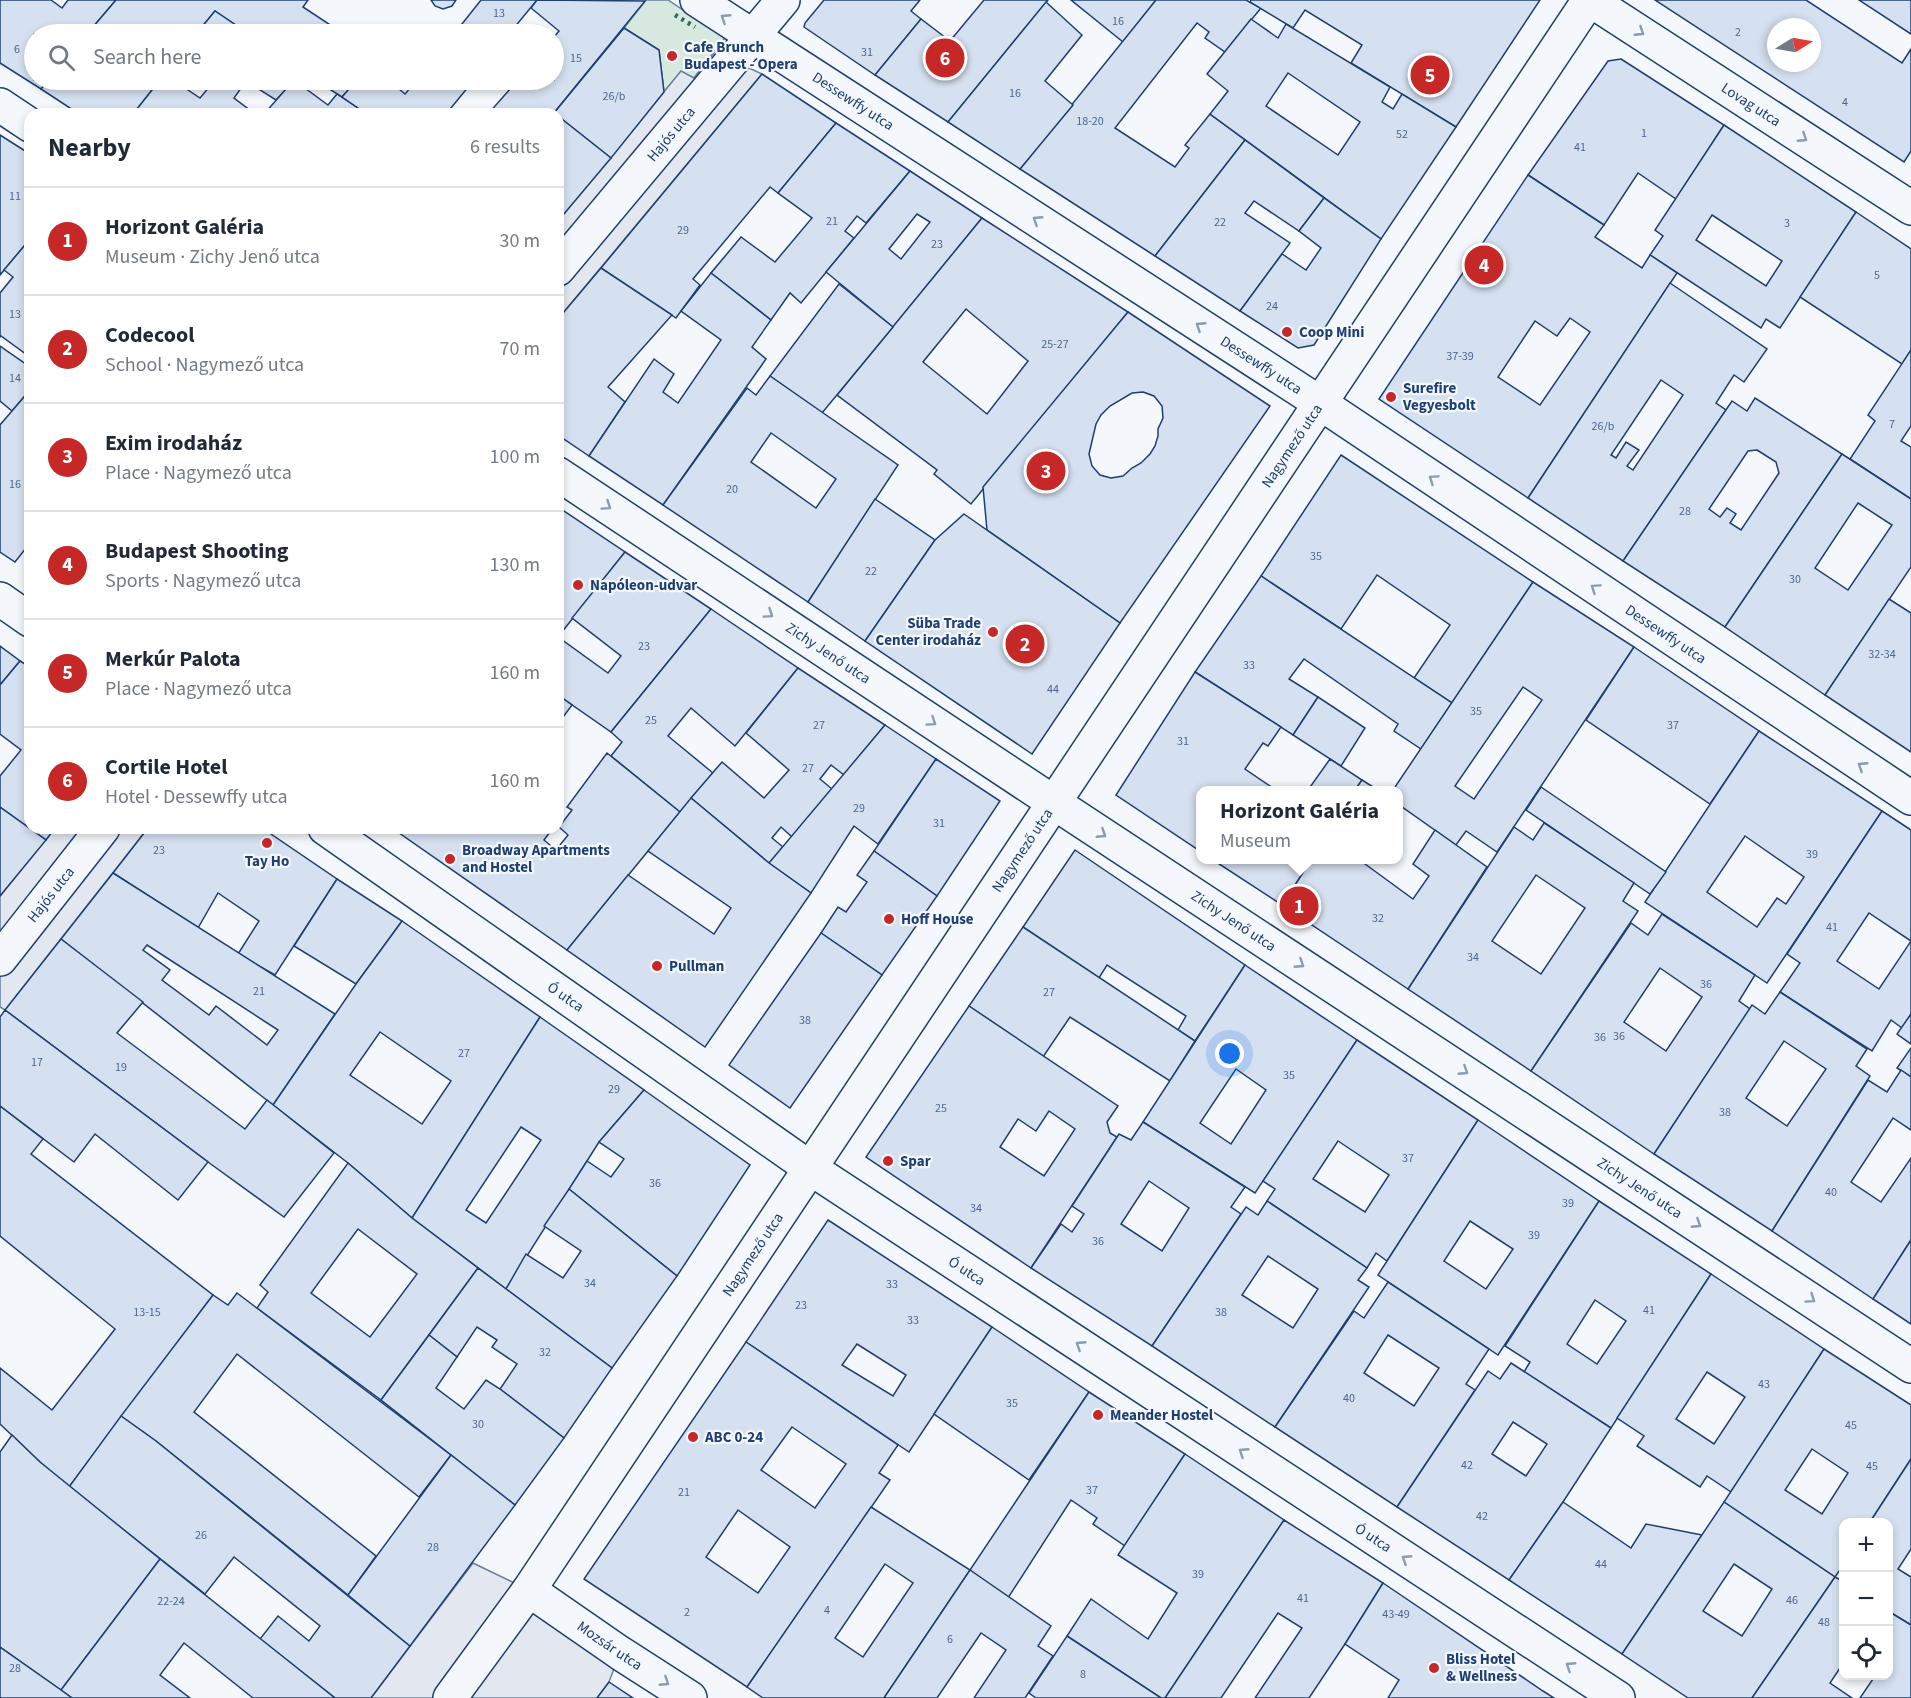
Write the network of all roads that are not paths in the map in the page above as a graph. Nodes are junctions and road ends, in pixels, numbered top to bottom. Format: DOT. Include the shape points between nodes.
graph roads {
  1 [pos="697,0"];
  2 [pos="783,0"];
  3 [pos="1590,0"];
  4 [pos="753,36"];
  5 [pos="0,105"];
  6 [pos="24,121"];
  7 [pos="1911,208"];
  8 [pos="564,262"];
  9 [pos="1320,404"];
  10 [pos="564,478"];
  11 [pos="0,599"];
  12 [pos="24,616"];
  13 [pos="1911,798"];
  14 [pos="1053,802"];
  15 [pos="98,834"];
  16 [pos="334,834"];
  17 [pos="0,959"];
  18 [pos="810,1168"];
  19 [pos="1911,1366"];
  20 [pos="529,1590"];
  21 [pos="450,1698"];
  22 [pos="690,1698"];
  23 [pos="1618,1698"];
  4 -- 1 [label="street, Dessewffy utca, one-way"];
  2 -- 4 [label="street, Hajós utca"];
  3 -- 7 [label="street, Lovag utca, one-way"];
  3 -- 9 [label="street, Nagymező utca"];
  4 -- 8 [label="street, Hajós utca"];
  9 -- 4 [label="street, Dessewffy utca, one-way"];
  5 -- 6 [label="street"];
  13 -- 9 [label="street, Dessewffy utca, one-way"];
  9 -- 14 [label="street, Nagymező utca"];
  10 -- 14 [label="street, Zichy Jenő utca, one-way"];
  11 -- 12 [label="street"];
  14 -- 18 [label="street, Nagymező utca"];
  14 -- 19 [label="street, Zichy Jenő utca, one-way"];
  15 -- 17 [label="street, Hajós utca"];
  16 -- 18 [label="street, Ó utca"];
  18 -- 20 [label="street, Nagymező utca"];
  23 -- 18 [label="street, Ó utca, one-way"];
  20 -- 21 [label="street, Nagymező utca"];
  20 -- 22 [label="street, Mozsár utca, one-way"];
}
